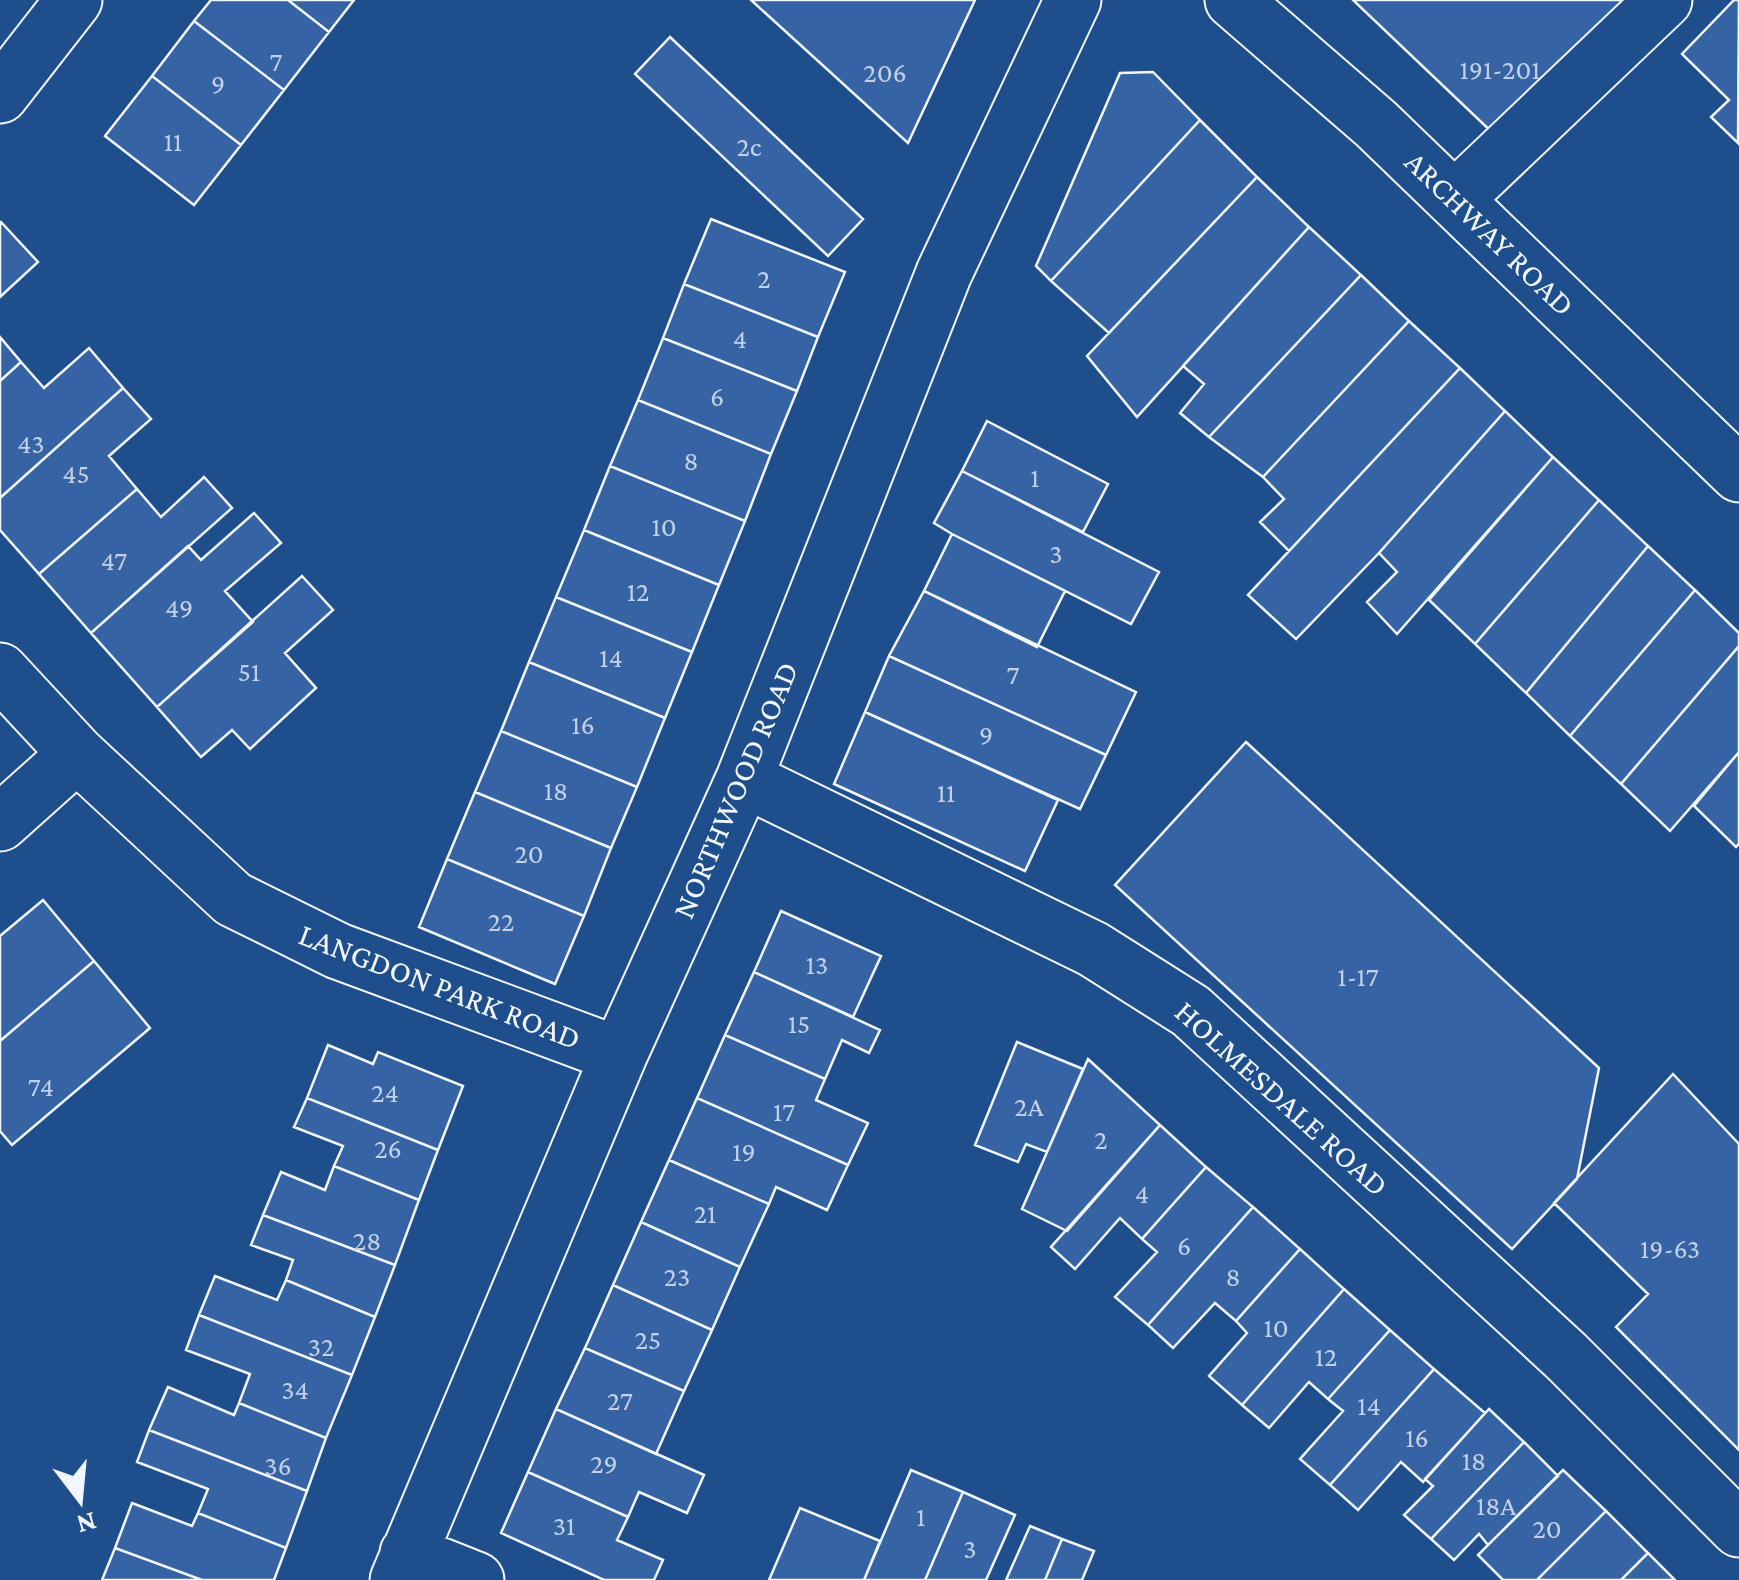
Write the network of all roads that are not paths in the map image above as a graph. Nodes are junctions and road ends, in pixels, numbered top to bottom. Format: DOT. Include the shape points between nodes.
graph roads {
  1 [pos="74,0"];
  2 [pos="1073,0"];
  3 [pos="1233,0"];
  4 [pos="1664,0"];
  5 [pos="0,96"];
  6 [pos="1455,199"];
  7 [pos="1739,474"];
  8 [pos="0,671"];
  9 [pos="78,754"];
  10 [pos="744,779"];
  11 [pos="0,823"];
  12 [pos="619,1055"];
  13 [pos="1739,1529"];
  14 [pos="403,1567"];
  15 [pos="476,1580"];
  1 -- 5 [label="main road"];
  2 -- 10 [label="main road, NORTHWOOD ROAD" via="944,273"];
  3 -- 6 [label="main road, ARCHWAY ROAD"];
  4 -- 6 [label="main road"];
  6 -- 7 [label="main road, ARCHWAY ROAD"];
  8 -- 9 [label="main road, LANGDON PARK ROAD"];
  9 -- 11 [label="main road"];
  9 -- 12 [label="main road, LANGDON PARK ROAD" via="233,899 338,952"];
  10 -- 12 [label="main road, NORTHWOOD ROAD"];
  10 -- 13 [label="main road, HOLMESDALE ROAD" via="1093,948 1191,1011 1566,1356"];
  12 -- 14 [label="main road, NORTHWOOD ROAD"];
  14 -- 15 [label="main road"];
}
